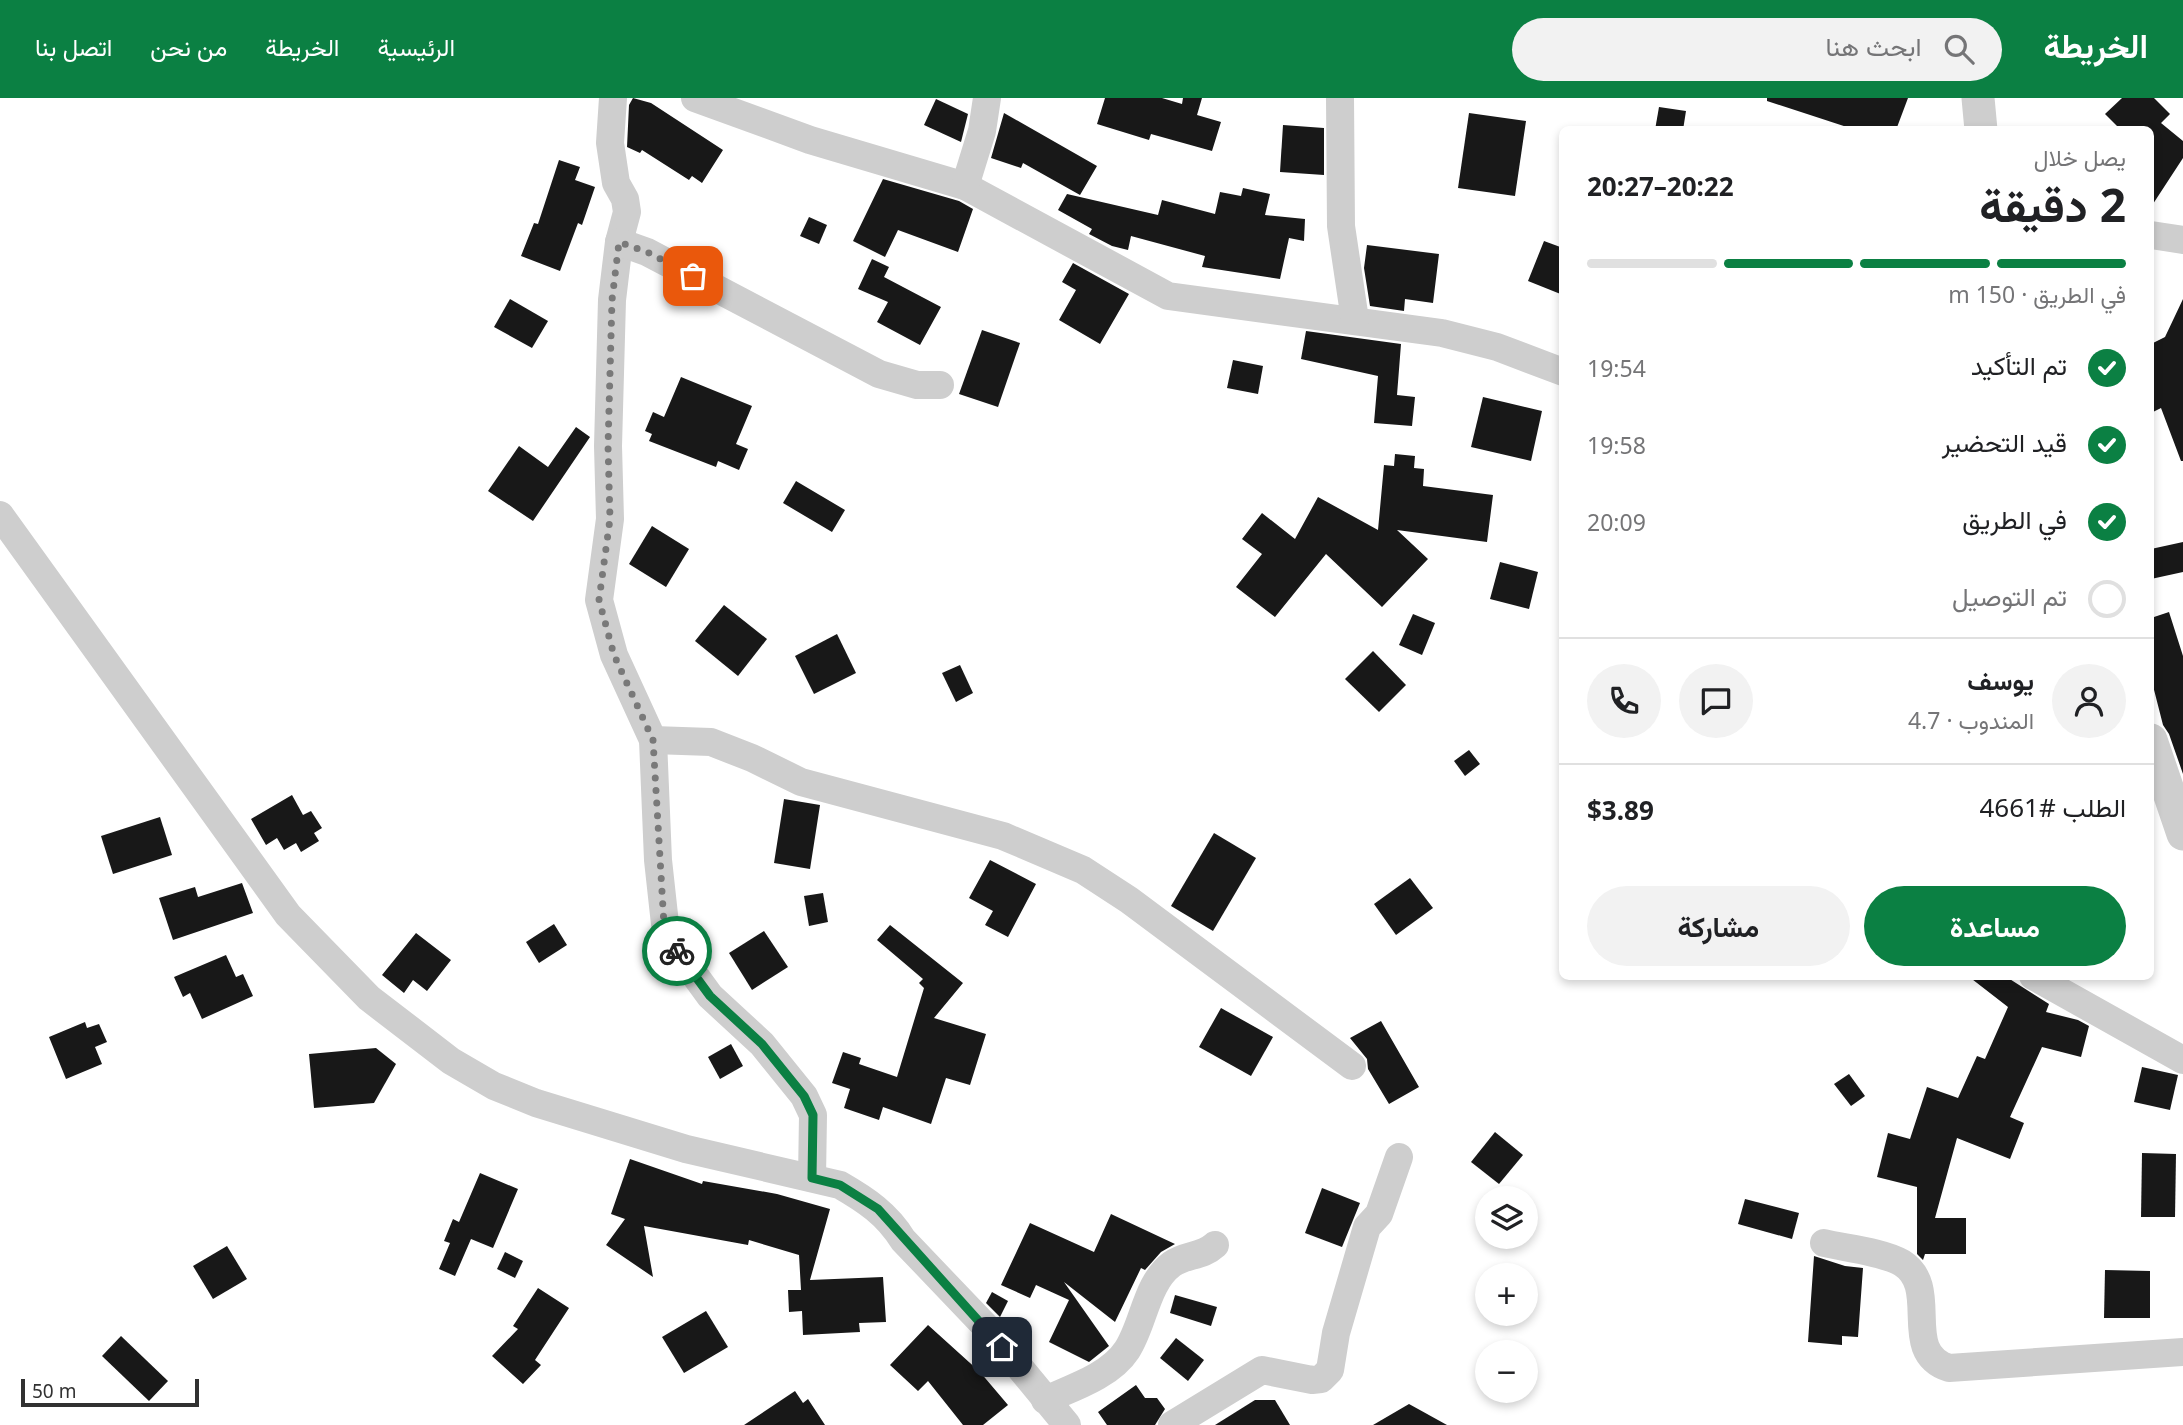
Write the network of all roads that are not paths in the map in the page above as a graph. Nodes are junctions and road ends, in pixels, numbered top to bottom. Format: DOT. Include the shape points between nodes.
graph roads {
  1 [pos="613,98"];
  2 [pos="695,98"];
  3 [pos="987,98"];
  4 [pos="1340,98"];
  5 [pos="1978,98"];
  6 [pos="1981,126"];
  7 [pos="965,186"];
  8 [pos="2154,235"];
  9 [pos="2183,240"];
  10 [pos="619,242"];
  11 [pos="1355,320"];
  12 [pos="1559,371"];
  13 [pos="940,384"];
  14 [pos="0,515"];
  15 [pos="653,740"];
  16 [pos="2154,749"];
  17 [pos="2183,834"];
  18 [pos="2040,980"];
  19 [pos="2183,1060"];
  20 [pos="1352,1066"];
  21 [pos="1399,1157"];
  22 [pos="812,1178"];
  23 [pos="1824,1243"];
  24 [pos="1215,1245"];
  25 [pos="2183,1352"];
  26 [pos="1045,1400"];
  27 [pos="1067,1425"];
  28 [pos="1171,1425"];
  1 -- 10 [label="street" via="610,143 616,183 627,212"];
  2 -- 7 [label="street" via="810,140"];
  3 -- 7 [label="street"];
  4 -- 11 [label="street" via="1341,226"];
  5 -- 6 [label="street"];
  7 -- 11 [label="street" via="1168,296"];
  8 -- 9 [label="street"];
  10 -- 13 [label="street" via="647,252 880,374 917,385"];
  10 -- 15 [label="street" via="612,300 610,519 599,600 614,655"];
  11 -- 12 [label="street" via="1473,340"];
  14 -- 22 [label="street" via="288,915 369,998 451,1061 494,1086 686,1149"];
  15 -- 20 [label="street" via="711,742 801,782 1003,836 1083,870"];
  15 -- 22 [label="street" via="664,925 672,944 710,996 762,1044 804,1096 813,1115"];
  16 -- 17 [label="street"];
  18 -- 19 [label="street"];
  21 -- 28 [label="street" via="1379,1214 1367,1227 1330,1370 1312,1380 1262,1370"];
  22 -- 26 [label="street" via="840,1185 885,1216 988,1329"];
  23 -- 25 [label="street" via="1901,1263 1912,1272 1920,1291 1927,1354 1949,1368"];
  24 -- 26 [label="street" via="1206,1254 1171,1264 1156,1284 1128,1350 1112,1366"];
  26 -- 27 [label="street"];
}
